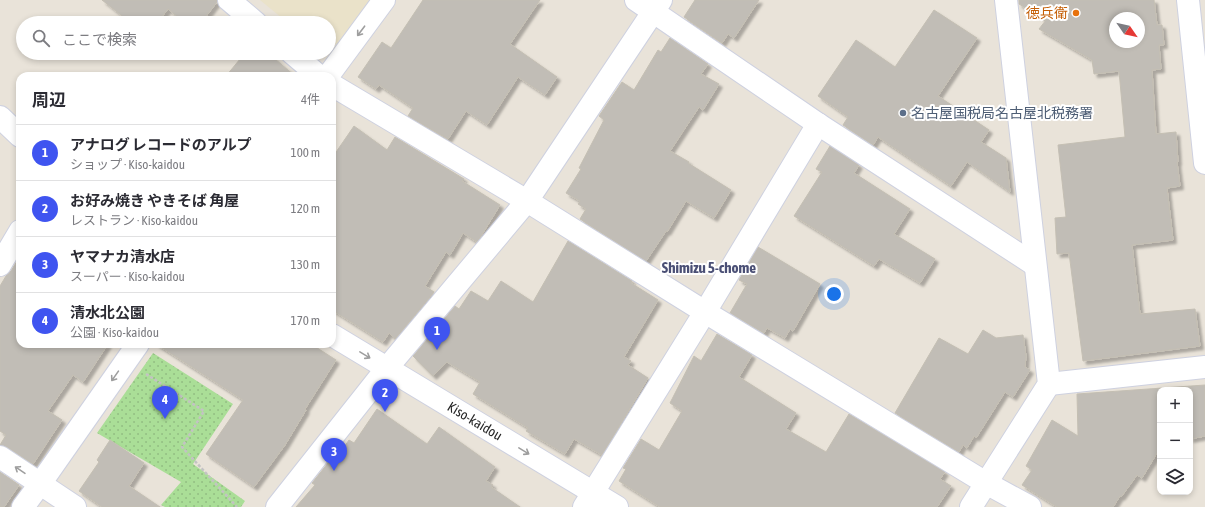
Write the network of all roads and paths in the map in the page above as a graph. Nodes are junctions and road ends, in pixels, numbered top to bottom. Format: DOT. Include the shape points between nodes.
graph roads {
  1 [pos="229,0"];
  2 [pos="384,0"];
  3 [pos="636,0"];
  4 [pos="1006,0"];
  5 [pos="1188,0"];
  6 [pos="657,6"];
  7 [pos="248,16"];
  8 [pos="300,60"];
  9 [pos="314,72"];
  10 [pos="331,72"];
  11 [pos="336,87"];
  12 [pos="0,117"];
  13 [pos="818,124"];
  14 [pos="16,132"];
  15 [pos="1205,163"];
  16 [pos="527,201"];
  17 [pos="16,238"];
  18 [pos="0,265"];
  19 [pos="1035,265"];
  20 [pos="705,312"];
  21 [pos="336,337"];
  22 [pos="132,352"];
  23 [pos="1205,367"];
  24 [pos="387,368"];
  25 [pos="1048,384"];
  26 [pos="0,457"];
  27 [pos="986,483"];
  28 [pos="40,484"];
  29 [pos="589,500"];
  30 [pos="23,507"];
  31 [pos="75,507"];
  32 [pos="237,507"];
  33 [pos="277,507"];
  34 [pos="617,507"];
  35 [pos="972,507"];
  36 [pos="1030,507"];
  1 -- 7 [label="street"];
  2 -- 10 [label="street, one-way"];
  3 -- 6 [label="street"];
  4 -- 19 [label="street"];
  5 -- 15 [label="street"];
  6 -- 13 [label="street"];
  6 -- 16 [label="street"];
  8 -- 9 [label="street"];
  11 -- 16 [label="street"];
  12 -- 14 [label="street"];
  13 -- 19 [label="street"];
  13 -- 20 [label="street"];
  16 -- 20 [label="street"];
  16 -- 24 [label="street"];
  17 -- 18 [label="street"];
  19 -- 25 [label="street"];
  20 -- 27 [label="street"];
  20 -- 29 [label="street"];
  21 -- 24 [label="street, Kiso-kaidou, one-way"];
  22 -- 28 [label="street, one-way"];
  22 -- 32 [label="path" via="204,411 182,447"];
  23 -- 25 [label="street"];
  24 -- 29 [label="street, Kiso-kaidou, one-way"];
  24 -- 33 [label="street"];
  25 -- 27 [label="street"];
  28 -- 26 [label="street, one-way"];
  27 -- 35 [label="street"];
  27 -- 36 [label="street"];
  28 -- 30 [label="street"];
  28 -- 31 [label="street"];
  29 -- 34 [label="street, Kiso-kaidou"];
}
